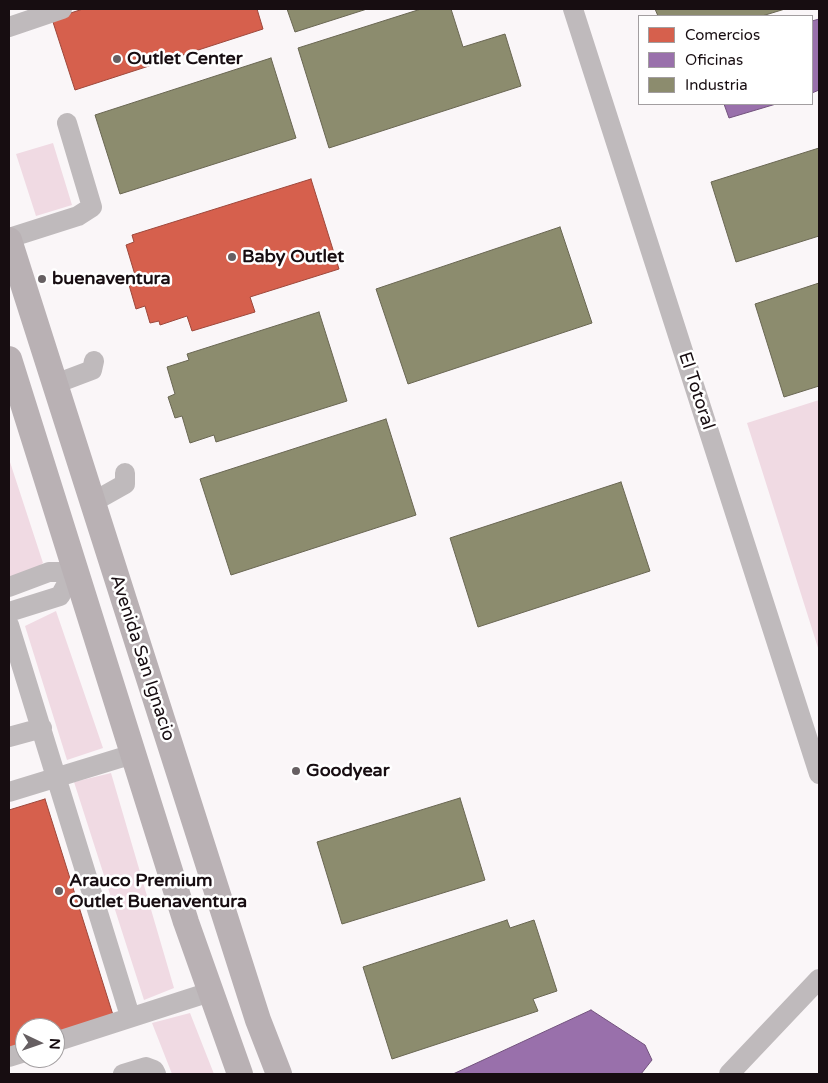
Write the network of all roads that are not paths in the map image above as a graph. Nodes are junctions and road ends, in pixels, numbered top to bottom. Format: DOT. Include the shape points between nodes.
graph roads {
  1 [pos="62,9"];
  2 [pos="573,9"];
  3 [pos="9,27"];
  4 [pos="66,123"];
  5 [pos="9,239"];
  6 [pos="9,359"];
  7 [pos="94,361"];
  8 [pos="55,384"];
  9 [pos="124,473"];
  10 [pos="92,502"];
  11 [pos="78,578"];
  12 [pos="9,587"];
  13 [pos="9,612"];
  14 [pos="9,625"];
  15 [pos="42,728"];
  16 [pos="9,737"];
  17 [pos="134,756"];
  18 [pos="819,774"];
  19 [pos="57,778"];
  20 [pos="9,792"];
  21 [pos="189,804"];
  22 [pos="153,816"];
  23 [pos="223,911"];
  24 [pos="186,922"];
  25 [pos="819,979"];
  26 [pos="210,992"];
  27 [pos="130,1016"];
  28 [pos="65,1039"];
  29 [pos="123,1074"];
  30 [pos="156,1074"];
  31 [pos="240,1074"];
  32 [pos="279,1074"];
  33 [pos="729,1074"];
  1 -- 3 [label="street"];
  2 -- 18 [label="street, El Totoral"];
  4 -- 5 [label="street" via="92,207 78,216"];
  5 -- 8 [label="main road, Avenida San Ignacio"];
  6 -- 11 [label="main road, Avenida San Ignacio"];
  7 -- 8 [label="street" via="92,370"];
  8 -- 10 [label="main road, Avenida San Ignacio"];
  9 -- 10 [label="street" via="125,484"];
  10 -- 21 [label="main road, Avenida San Ignacio"];
  11 -- 12 [label="street" via="49,572"];
  11 -- 13 [label="street" via="60,596"];
  11 -- 17 [label="main road, Avenida San Ignacio"];
  14 -- 15 [label="street"];
  15 -- 16 [label="street"];
  15 -- 19 [label="street"];
  17 -- 19 [label="street"];
  17 -- 22 [label="main road, Avenida San Ignacio"];
  19 -- 20 [label="street"];
  19 -- 27 [label="street"];
  21 -- 22 [label="main road" via="178,819 165,822"];
  21 -- 23 [label="main road, Avenida San Ignacio"];
  22 -- 24 [label="main road, Avenida San Ignacio"];
  23 -- 24 [label="main road" via="202,912"];
  23 -- 32 [label="main road, Avenida San Ignacio"];
  24 -- 26 [label="main road, Avenida San Ignacio"];
  25 -- 33 [label="street"];
  26 -- 27 [label="street"];
  26 -- 31 [label="main road, Avenida San Ignacio"];
  27 -- 28 [label="street"];
  29 -- 30 [label="street" via="146,1067"];
}
